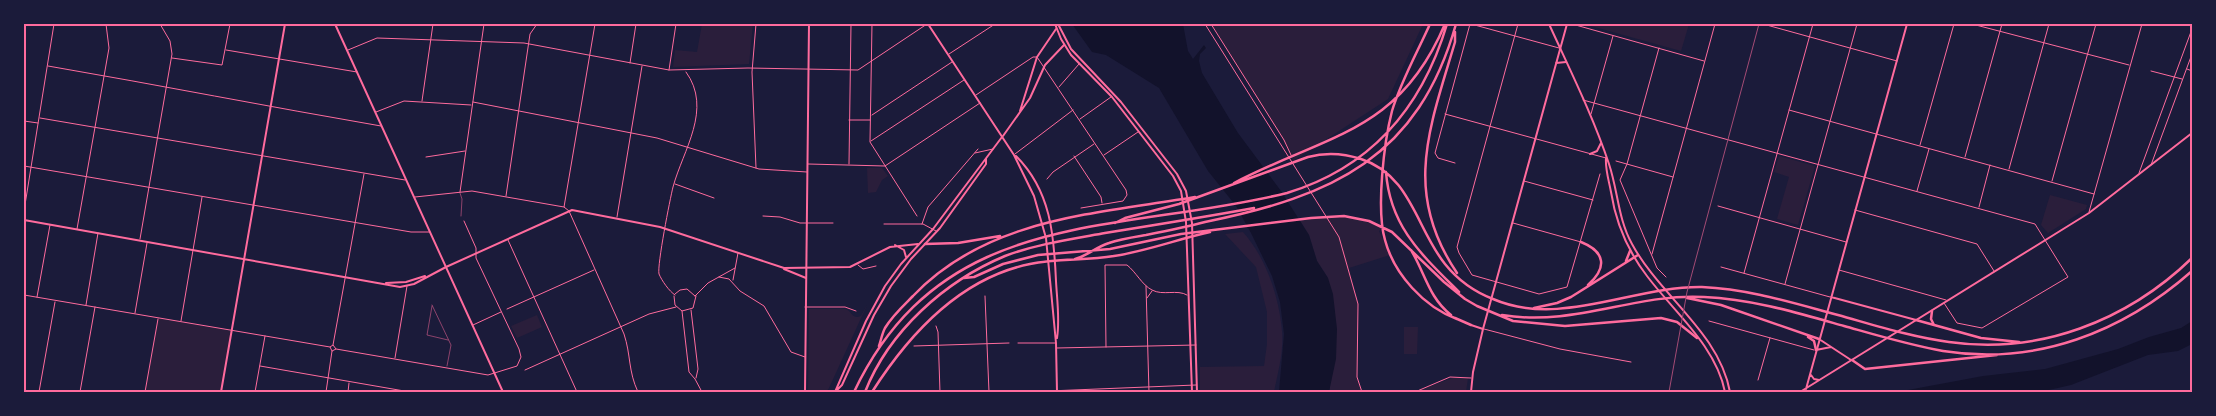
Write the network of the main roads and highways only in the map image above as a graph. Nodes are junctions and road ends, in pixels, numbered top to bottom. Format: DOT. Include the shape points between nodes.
graph roads {
  1 [pos="285,24"];
  2 [pos="335,24"];
  3 [pos="809,24"];
  4 [pos="928,24"];
  5 [pos="1056,24"];
  6 [pos="1430,24"];
  7 [pos="1446,24"];
  8 [pos="1456,24"];
  9 [pos="1549,24"];
  10 [pos="1567,24"];
  11 [pos="1907,24"];
  12 [pos="1056,29"];
  13 [pos="1454,30"];
  14 [pos="1064,45"];
  15 [pos="1560,48"];
  16 [pos="1566,62"];
  17 [pos="1556,63"];
  18 [pos="1020,111"];
  19 [pos="2192,133"];
  20 [pos="1003,136"];
  21 [pos="1601,143"];
  22 [pos="1014,154"];
  23 [pos="1590,154"];
  24 [pos="1385,158"];
  25 [pos="1606,158"];
  26 [pos="986,159"];
  27 [pos="1224,188"];
  28 [pos="1202,195"];
  29 [pos="1268,206"];
  30 [pos="24,220"];
  31 [pos="1051,220"];
  32 [pos="1042,223"];
  33 [pos="1115,223"];
  34 [pos="1004,236"];
  35 [pos="1181,236"];
  36 [pos="1581,242"];
  37 [pos="918,244"];
  38 [pos="926,244"];
  39 [pos="896,245"];
  40 [pos="1409,247"];
  41 [pos="1630,251"];
  42 [pos="1638,255"];
  43 [pos="244,258"];
  44 [pos="906,258"];
  45 [pos="1634,258"];
  46 [pos="2192,258"];
  47 [pos="1075,259"];
  48 [pos="1048,261"];
  49 [pos="1055,261"];
  50 [pos="1625,263"];
  51 [pos="446,267"];
  52 [pos="779,267"];
  53 [pos="806,269"];
  54 [pos="2192,271"];
  55 [pos="425,276"];
  56 [pos="1459,277"];
  57 [pos="806,278"];
  58 [pos="964,278"];
  59 [pos="386,283"];
  60 [pos="1584,290"];
  61 [pos="1831,297"];
  62 [pos="1701,298"];
  63 [pos="1465,299"];
  64 [pos="1531,309"];
  65 [pos="1932,311"];
  66 [pos="1498,314"];
  67 [pos="1457,319"];
  68 [pos="1916,320"];
  69 [pos="1471,325"];
  70 [pos="1935,326"];
  71 [pos="1483,329"];
  72 [pos="1805,334"];
  73 [pos="1698,338"];
  74 [pos="1819,339"];
  75 [pos="1056,342"];
  76 [pos="2020,343"];
  77 [pos="1831,347"];
  78 [pos="877,350"];
  79 [pos="1816,350"];
  80 [pos="1999,354"];
  81 [pos="1852,360"];
  82 [pos="1811,372"];
  83 [pos="1821,380"];
  84 [pos="1806,389"];
  85 [pos="1057,391"];
  86 [pos="221,392"];
  87 [pos="503,392"];
  88 [pos="805,392"];
  89 [pos="835,392"];
  90 [pos="854,392"];
  91 [pos="865,392"];
  92 [pos="872,392"];
  93 [pos="1192,392"];
  94 [pos="1197,392"];
  95 [pos="1471,392"];
  96 [pos="1725,392"];
  97 [pos="1730,392"];
  98 [pos="1800,392"];
  1 -- 43 [label="main road"];
  2 -- 51 [label="main road"];
  3 -- 53 [label="main road"];
  4 -- 20 [label="main road"];
  5 -- 12 [label="main road"];
  5 -- 94 [label="main road" via="1071,49 1121,102 1177,174 1186,191 1192,223"];
  6 -- 24 [label="highway" via="1393,110"];
  7 -- 27 [label="highway" via="1427,62 1394,102 1372,118"];
  7 -- 33 [label="highway" via="1426,80 1395,125 1354,161 1319,181 1269,197"];
  8 -- 13 [label="highway"];
  9 -- 15 [label="main road"];
  10 -- 15 [label="main road"];
  11 -- 61 [label="main road"];
  12 -- 14 [label="main road"];
  12 -- 18 [label="main road" via="1037,57"];
  13 -- 29 [label="highway" via="1442,67 1428,94 1393,141 1346,177 1324,188"];
  13 -- 56 [label="highway" via="1455,42 1429,131 1425,181 1437,242"];
  14 -- 18 [label="main road" via="1044,69"];
  14 -- 93 [label="main road" via="1139,131 1173,176 1184,200"];
  15 -- 16 [label="main road"];
  15 -- 17 [label="main road"];
  16 -- 17 [label="main road"];
  16 -- 21 [label="main road"];
  17 -- 71 [label="main road"];
  18 -- 20 [label="main road"];
  19 -- 65 [label="main road" via="2089,213"];
  20 -- 22 [label="main road"];
  20 -- 26 [label="main road"];
  21 -- 23 [label="main road" via="1597,151"];
  21 -- 25 [label="main road"];
  22 -- 31 [label="main road" via="1039,188"];
  22 -- 32 [label="main road" via="1034,196"];
  24 -- 63 [label="highway" via="1387,187 1396,217 1412,241"];
  24 -- 67 [label="highway" via="1382,226 1390,255 1419,294"];
  25 -- 41 [label="main road" via="1613,206"];
  25 -- 42 [label="main road" via="1623,222"];
  26 -- 37 [label="main road"];
  26 -- 38 [label="main road" via="986,164"];
  27 -- 28 [label="highway"];
  27 -- 56 [label="highway" via="1303,158 1349,155 1382,168 1405,192 1440,257"];
  28 -- 31 [label="highway"];
  28 -- 33 [label="highway"];
  29 -- 47 [label="highway" via="1108,243"];
  29 -- 58 [label="highway" via="1042,245 1001,258"];
  30 -- 43 [label="main road"];
  31 -- 32 [label="highway"];
  31 -- 49 [label="main road"];
  32 -- 34 [label="highway"];
  32 -- 48 [label="main road"];
  33 -- 78 [label="highway" via="1041,237 1004,248 955,273 916,304"];
  34 -- 38 [label="highway"];
  34 -- 78 [label="highway" via="965,254 930,279 886,327"];
  35 -- 40 [label="highway" via="1335,216 1355,217 1374,223 1392,232"];
  35 -- 47 [label="highway" via="1121,255"];
  35 -- 58 [label="highway" via="1101,250 1043,254"];
  36 -- 60 [label="highway" via="1596,250 1602,266 1597,277"];
  37 -- 38 [label="main road"];
  37 -- 39 [label="main road"];
  37 -- 44 [label="main road"];
  38 -- 89 [label="main road" via="886,293 842,385"];
  39 -- 44 [label="main road" via="904,250"];
  39 -- 53 [label="main road" via="857,264"];
  40 -- 63 [label="highway"];
  40 -- 67 [label="highway" via="1422,268 1434,299"];
  41 -- 45 [label="main road"];
  41 -- 50 [label="highway"];
  42 -- 45 [label="highway"];
  42 -- 97 [label="main road" via="1710,345 1722,364"];
  43 -- 59 [label="main road"];
  43 -- 86 [label="main road"];
  44 -- 89 [label="main road" via="871,310"];
  45 -- 50 [label="highway"];
  45 -- 73 [label="main road"];
  46 -- 76 [label="highway" via="2151,293 2113,316 2071,332"];
  47 -- 49 [label="highway"];
  48 -- 49 [label="highway"];
  48 -- 75 [label="main road"];
  48 -- 92 [label="highway" via="1003,271 954,299 934,314 905,345"];
  49 -- 75 [label="main road"];
  50 -- 60 [label="highway"];
  51 -- 52 [label="main road" via="568,211 666,228"];
  51 -- 55 [label="main road"];
  51 -- 87 [label="main road"];
  52 -- 53 [label="main road"];
  52 -- 57 [label="main road"];
  53 -- 57 [label="main road"];
  54 -- 80 [label="highway" via="2157,300 2099,332 2044,348"];
  55 -- 59 [label="main road" via="406,282"];
  55 -- 59 [label="main road" via="407,286"];
  56 -- 64 [label="highway" via="1481,294 1502,303"];
  57 -- 88 [label="main road"];
  58 -- 91 [label="highway" via="940,294 912,320 876,368"];
  60 -- 64 [label="highway" via="1557,303"];
  61 -- 68 [label="main road"];
  61 -- 74 [label="main road"];
  62 -- 66 [label="highway" via="1650,301 1556,318"];
  62 -- 72 [label="highway"];
  62 -- 80 [label="highway" via="1741,300 1944,351"];
  63 -- 66 [label="highway"];
  64 -- 76 [label="highway" via="1567,308 1643,293 1704,287 1762,295 1912,335 1966,344"];
  65 -- 68 [label="main road"];
  65 -- 70 [label="highway" via="1931,319"];
  66 -- 73 [label="highway" via="1521,322 1565,326 1661,318 1677,322"];
  67 -- 69 [label="highway"];
  68 -- 70 [label="highway"];
  68 -- 81 [label="main road"];
  69 -- 71 [label="main road"];
  70 -- 76 [label="highway" via="1981,338"];
  71 -- 95 [label="main road"];
  72 -- 74 [label="highway"];
  72 -- 79 [label="highway" via="1814,341"];
  73 -- 96 [label="main road" via="1718,367"];
  74 -- 77 [label="main road"];
  74 -- 79 [label="main road"];
  75 -- 85 [label="main road"];
  77 -- 79 [label="main road"];
  77 -- 81 [label="main road"];
  78 -- 90 [label="highway"];
  79 -- 82 [label="main road"];
  80 -- 81 [label="highway" via="1991,358 1866,369"];
  81 -- 83 [label="main road"];
  82 -- 83 [label="main road" via="1814,379"];
  82 -- 84 [label="main road"];
  83 -- 84 [label="main road"];
  84 -- 98 [label="main road"];
}
